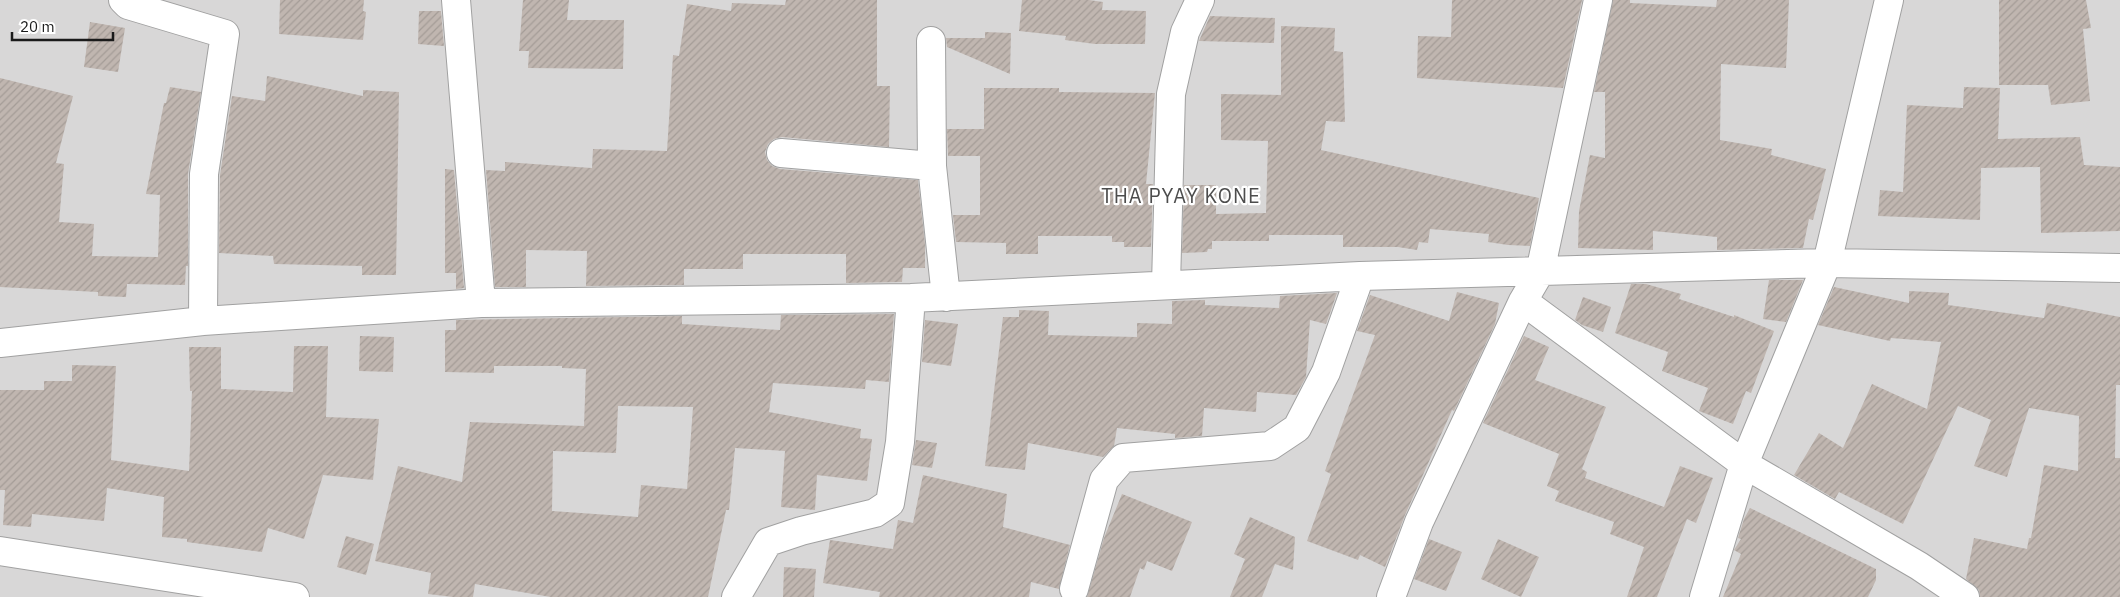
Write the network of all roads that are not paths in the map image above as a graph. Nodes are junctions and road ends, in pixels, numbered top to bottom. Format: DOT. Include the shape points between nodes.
graph roads {
  1 [pos="123,0"];
  2 [pos="456,0"];
  3 [pos="1200,0"];
  4 [pos="1598,0"];
  5 [pos="1889,0"];
  6 [pos="931,41"];
  7 [pos="780,153"];
  8 [pos="932,166"];
  9 [pos="1827,263"];
  10 [pos="2120,268"];
  11 [pos="1540,272"];
  12 [pos="1360,276"];
  13 [pos="1166,286"];
  14 [pos="946,296"];
  15 [pos="911,298"];
  16 [pos="1523,301"];
  17 [pos="481,303"];
  18 [pos="203,321"];
  19 [pos="0,343"];
  20 [pos="1744,464"];
  21 [pos="0,551"];
  22 [pos="1074,589"];
  23 [pos="295,597"];
  24 [pos="736,597"];
  25 [pos="1391,597"];
  26 [pos="1704,597"];
  27 [pos="1965,597"];
  1 -- 18 [label="street" via="128,5 225,34 204,174"];
  2 -- 17 [label="street"];
  3 -- 13 [label="street" via="1185,32 1171,94"];
  4 -- 11 [label="street"];
  5 -- 9 [label="street"];
  6 -- 8 [label="street"];
  7 -- 8 [label="street"];
  8 -- 14 [label="street"];
  9 -- 10 [label="street"];
  9 -- 11 [label="street"];
  9 -- 20 [label="street"];
  11 -- 12 [label="street"];
  11 -- 16 [label="street"];
  12 -- 13 [label="street"];
  12 -- 22 [label="street" via="1326,372 1297,428 1270,446 1123,458 1104,480"];
  13 -- 14 [label="street"];
  14 -- 15 [label="street"];
  15 -- 17 [label="street"];
  15 -- 24 [label="street" via="900,442 890,503 876,513 768,542"];
  16 -- 20 [label="street"];
  16 -- 25 [label="street" via="1419,522"];
  17 -- 18 [label="street"];
  18 -- 19 [label="street"];
  20 -- 26 [label="street"];
  20 -- 27 [label="street" via="1919,566"];
  21 -- 23 [label="street"];
}
